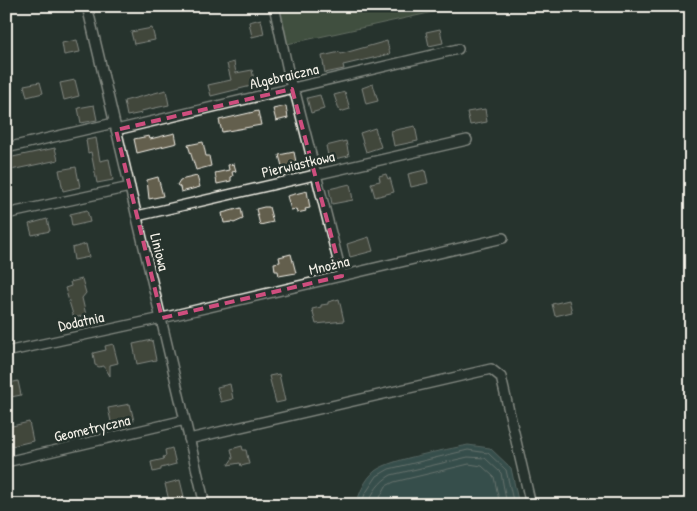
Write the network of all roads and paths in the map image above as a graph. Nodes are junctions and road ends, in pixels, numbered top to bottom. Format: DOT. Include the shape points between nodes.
graph roads {
  1 [pos="87,6"];
  2 [pos="274,6"];
  3 [pos="458,49"];
  4 [pos="292,89"];
  5 [pos="115,127"];
  6 [pos="466,140"];
  7 [pos="6,148"];
  8 [pos="316,174"];
  9 [pos="130,187"];
  10 [pos="6,214"];
  11 [pos="137,216"];
  12 [pos="503,238"];
  13 [pos="342,276"];
  14 [pos="162,318"];
  15 [pos="6,352"];
  16 [pos="185,420"];
  17 [pos="189,439"];
  18 [pos="6,462"];
  19 [pos="205,505"];
  20 [pos="531,505"];
  1 -- 5 [label="street, Liniowa"];
  2 -- 4 [label="street"];
  3 -- 4 [label="street, Algebraiczna"];
  4 -- 5 [label="street, Algebraiczna"];
  4 -- 8 [label="street"];
  5 -- 7 [label="street, Algebraiczna"];
  5 -- 9 [label="street, Liniowa"];
  6 -- 8 [label="street, Pierwiastkowa"];
  8 -- 11 [label="street, Pierwiastkowa"];
  8 -- 13 [label="street"];
  9 -- 10 [label="street"];
  9 -- 11 [label="street, Liniowa"];
  11 -- 14 [label="street, Liniowa"];
  12 -- 13 [label="street, Mnożna"];
  13 -- 14 [label="street, Mnożna"];
  14 -- 15 [label="street, Dodatnia"];
  14 -- 16 [label="street, Liniowa"];
  16 -- 17 [label="street, Liniowa"];
  16 -- 18 [label="street, Geometryczna"];
  17 -- 19 [label="street, Liniowa"];
  17 -- 20 [label="street" via="491,369 501,377"];
}
